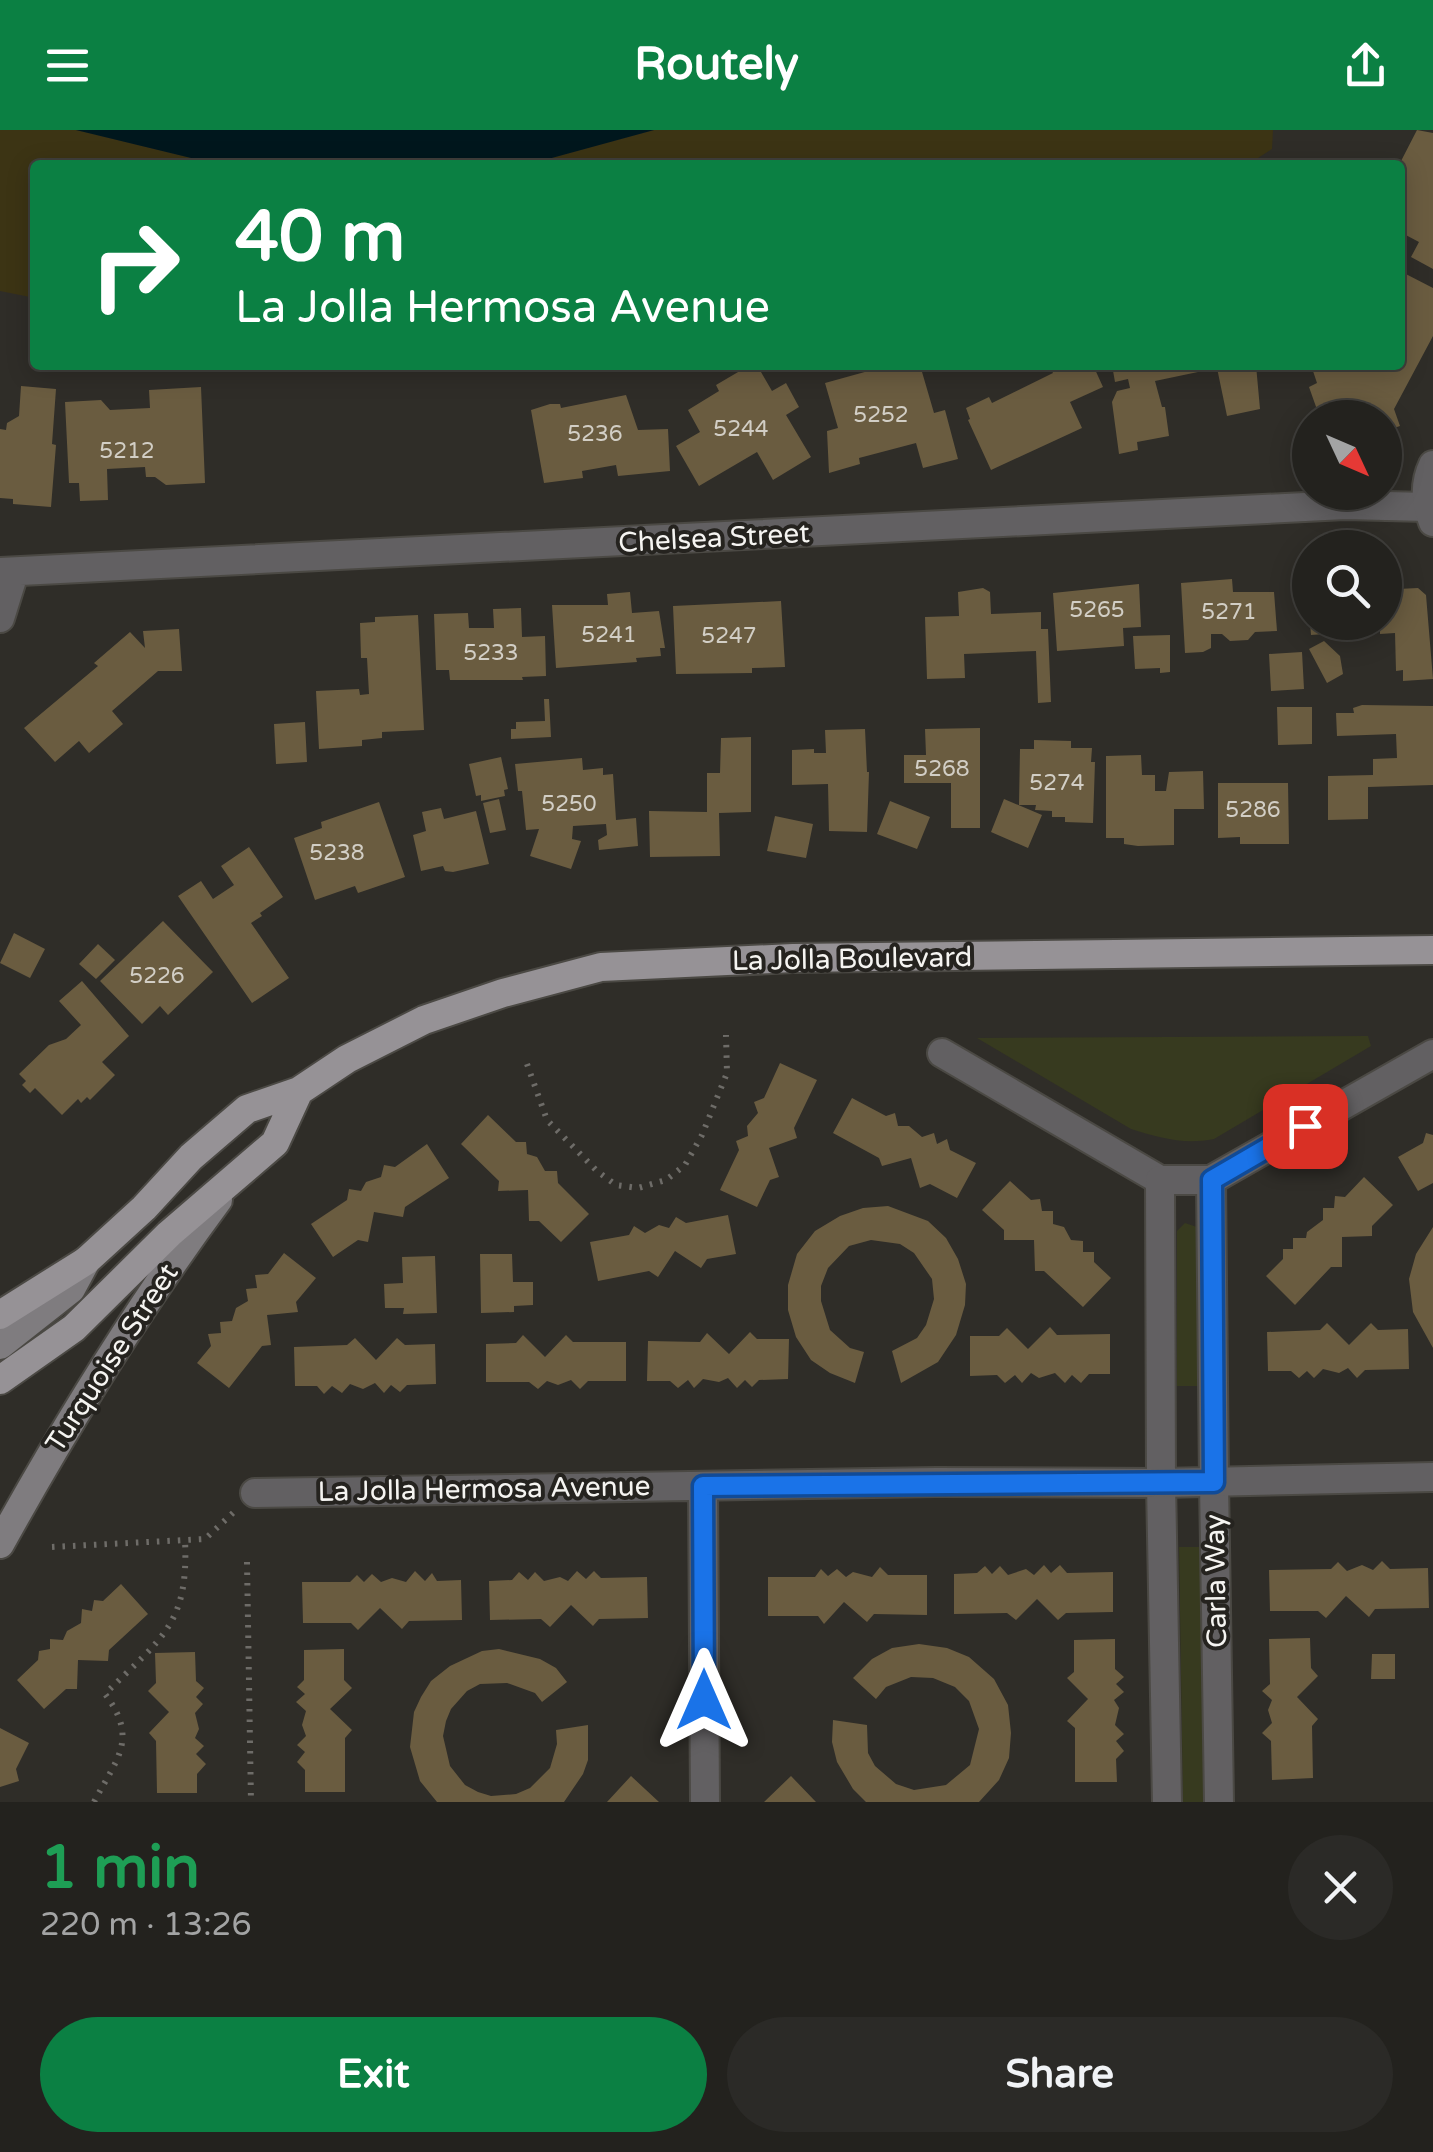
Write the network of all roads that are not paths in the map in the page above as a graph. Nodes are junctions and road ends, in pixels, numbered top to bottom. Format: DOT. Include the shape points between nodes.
graph roads {
  1 [pos="1433,465"];
  2 [pos="1430,515"];
  3 [pos="7,573"];
  4 [pos="0,618"];
  5 [pos="1433,950"];
  6 [pos="1432,1048"];
  7 [pos="942,1053"];
  8 [pos="298,1092"];
  9 [pos="234,1178"];
  10 [pos="1160,1180"];
  11 [pos="1212,1180"];
  12 [pos="86,1261"];
  13 [pos="0,1315"];
  14 [pos="0,1344"];
  15 [pos="0,1380"];
  16 [pos="1433,1477"];
  17 [pos="1161,1482"];
  18 [pos="1214,1482"];
  19 [pos="703,1486"];
  20 [pos="255,1493"];
  21 [pos="0,1544"];
  22 [pos="704,1802"];
  23 [pos="1166,1802"];
  24 [pos="1218,1802"];
  1 -- 2 [label="street" via="1426,488"];
  2 -- 3 [label="street, Chelsea Street" via="1344,505"];
  3 -- 4 [label="street"];
  5 -- 8 [label="main road, La Jolla Boulevard" via="793,958 602,967 424,1020"];
  6 -- 11 [label="street"];
  7 -- 10 [label="street"];
  8 -- 9 [label="main road" via="275,1143"];
  8 -- 12 [label="main road, La Jolla Boulevard" via="247,1109"];
  9 -- 15 [label="main road" via="74,1328"];
  9 -- 21 [label="main road, Turquoise Street" via="62,1433"];
  10 -- 11 [label="street"];
  10 -- 17 [label="street, Carla Way"];
  11 -- 18 [label="street, Carla Way"];
  12 -- 13 [label="main road, La Jolla Boulevard"];
  12 -- 14 [label="main road" via="71,1289"];
  16 -- 18 [label="street, La Jolla Hermosa Avenue"];
  17 -- 18 [label="street, La Jolla Hermosa Avenue"];
  17 -- 19 [label="street, La Jolla Hermosa Avenue"];
  17 -- 23 [label="street, Carla Way"];
  18 -- 24 [label="street, Carla Way"];
  19 -- 20 [label="street, La Jolla Hermosa Avenue"];
  19 -- 22 [label="street"];
}
